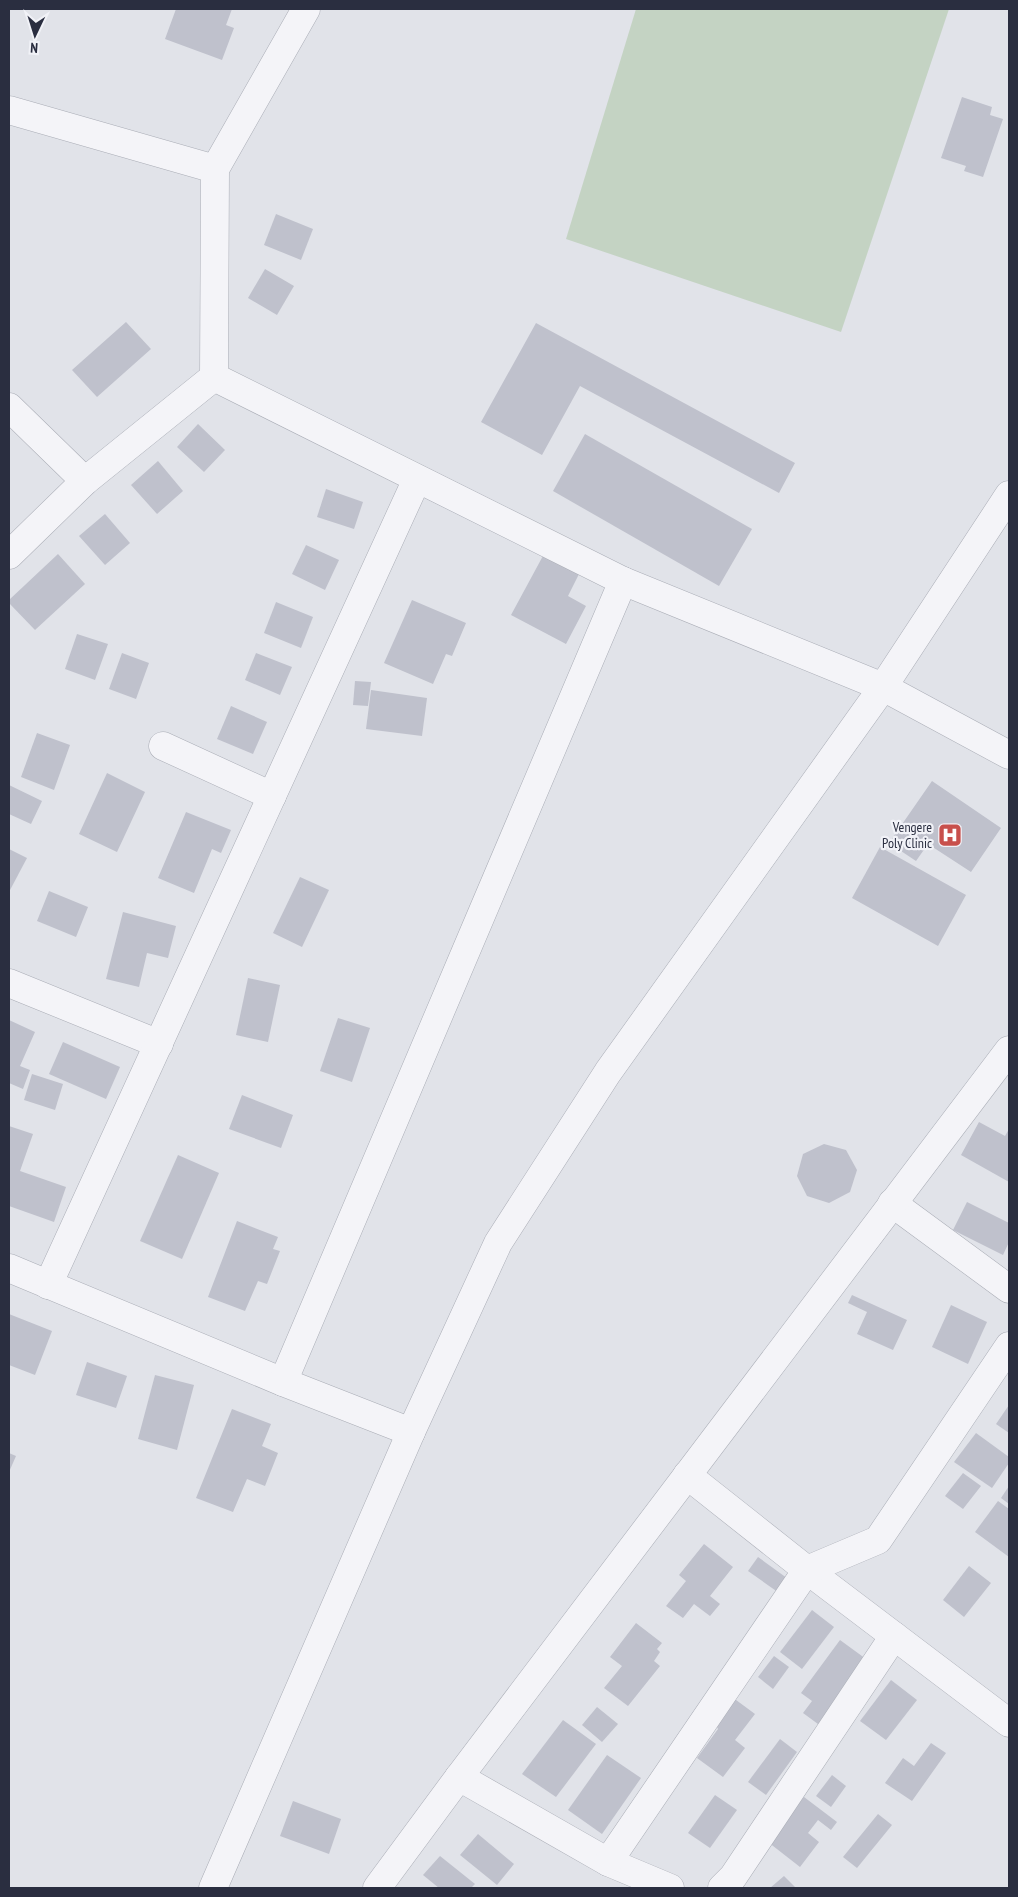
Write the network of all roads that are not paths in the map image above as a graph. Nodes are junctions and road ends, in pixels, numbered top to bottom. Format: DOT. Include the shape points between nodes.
graph roads {
  1 [pos="306,9"];
  2 [pos="9,110"];
  3 [pos="215,169"];
  4 [pos="214,377"];
  5 [pos="9,407"];
  6 [pos="417,479"];
  7 [pos="85,481"];
  8 [pos="1009,495"];
  9 [pos="9,554"];
  10 [pos="623,581"];
  11 [pos="883,687"];
  12 [pos="163,746"];
  13 [pos="1009,755"];
  14 [pos="272,796"];
  15 [pos="9,983"];
  16 [pos="159,1044"];
  17 [pos="1009,1050"];
  18 [pos="892,1203"];
  19 [pos="9,1268"];
  20 [pos="48,1285"];
  21 [pos="1009,1289"];
  22 [pos="1009,1346"];
  23 [pos="283,1382"];
  24 [pos="411,1432"];
  25 [pos="687,1475"];
  26 [pos="807,1570"];
  27 [pos="894,1636"];
  28 [pos="1009,1723"];
  29 [pos="458,1777"];
  30 [pos="608,1862"];
  31 [pos="213,1888"];
  32 [pos="378,1888"];
  33 [pos="670,1888"];
  34 [pos="722,1888"];
  1 -- 3 [label="street"];
  2 -- 3 [label="street"];
  3 -- 4 [label="street"];
  4 -- 6 [label="street"];
  4 -- 7 [label="street"];
  5 -- 7 [label="street"];
  6 -- 10 [label="street"];
  6 -- 14 [label="street"];
  7 -- 9 [label="street"];
  8 -- 11 [label="street"];
  10 -- 11 [label="street"];
  10 -- 23 [label="street"];
  11 -- 13 [label="street"];
  11 -- 24 [label="street" via="608,1072 498,1243"];
  12 -- 14 [label="street"];
  14 -- 16 [label="street"];
  15 -- 16 [label="street"];
  16 -- 20 [label="street"];
  17 -- 18 [label="street"];
  18 -- 21 [label="street"];
  18 -- 25 [label="street"];
  19 -- 20 [label="street"];
  20 -- 23 [label="street"];
  22 -- 26 [label="street" via="878,1540"];
  23 -- 24 [label="street"];
  24 -- 31 [label="street"];
  25 -- 26 [label="street"];
  25 -- 29 [label="street"];
  26 -- 27 [label="street"];
  26 -- 30 [label="street"];
  27 -- 28 [label="street"];
  27 -- 34 [label="street" via="733,1877"];
  29 -- 30 [label="street"];
  29 -- 32 [label="street"];
  30 -- 33 [label="street"];
}
